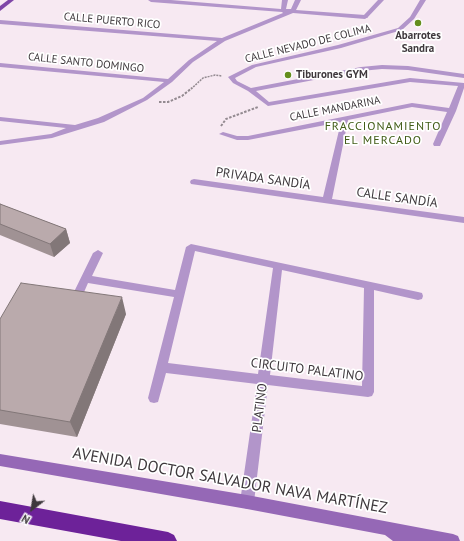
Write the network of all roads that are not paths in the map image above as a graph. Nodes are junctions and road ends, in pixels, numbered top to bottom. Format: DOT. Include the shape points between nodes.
graph roads {
  1 [pos="11,0"];
  2 [pos="151,0"];
  3 [pos="285,0"];
  4 [pos="298,0"];
  5 [pos="381,0"];
  6 [pos="423,0"];
  7 [pos="0,9"];
  8 [pos="293,11"];
  9 [pos="284,12"];
  10 [pos="0,22"];
  11 [pos="223,40"];
  12 [pos="0,65"];
  13 [pos="464,76"];
  14 [pos="170,82"];
  15 [pos="463,85"];
  16 [pos="250,90"];
  17 [pos="452,111"];
  18 [pos="345,118"];
  19 [pos="0,120"];
  20 [pos="76,127"];
  21 [pos="223,134"];
  22 [pos="0,143"];
  23 [pos="437,144"];
  24 [pos="194,182"];
  25 [pos="327,201"];
  26 [pos="464,220"];
  27 [pos="98,252"];
  28 [pos="278,266"];
  29 [pos="84,279"];
  30 [pos="369,285"];
  31 [pos="179,294"];
  32 [pos="77,296"];
  33 [pos="418,296"];
  34 [pos="162,367"];
  35 [pos="263,379"];
  36 [pos="154,398"];
  37 [pos="0,460"];
  38 [pos="247,502"];
  39 [pos="0,510"];
  40 [pos="353,522"];
  41 [pos="168,541"];
  42 [pos="407,541"];
  43 [pos="453,541"];
  1 -- 7 [label="main road"];
  2 -- 9 [label="street"];
  3 -- 9 [label="street"];
  4 -- 8 [label="street"];
  5 -- 8 [label="street" via="365,17"];
  6 -- 16 [label="street, CALLE NEVADO DE COLIMA" via="412,18 400,29 339,47 254,66 232,77 234,82"];
  8 -- 9 [label="street"];
  9 -- 11 [label="street"];
  10 -- 11 [label="street, CALLE PUERTO RICO"];
  11 -- 14 [label="street" via="191,60"];
  12 -- 14 [label="street, CALLE SANTO DOMINGO"];
  13 -- 16 [label="street" via="382,67"];
  14 -- 20 [label="street" via="145,99 101,120"];
  15 -- 16 [label="street" via="410,80 268,104"];
  15 -- 17 [label="street"];
  17 -- 18 [label="street, CALLE MANDARINA" via="412,105"];
  17 -- 23 [label="street"];
  18 -- 21 [label="street, CALLE MANDARINA" via="248,138"];
  18 -- 25 [label="street"];
  19 -- 20 [label="street"];
  20 -- 22 [label="street" via="52,136"];
  24 -- 25 [label="street, PRIVADA SANDÍA"];
  25 -- 26 [label="street, CALLE SANDÍA"];
  27 -- 29 [label="street"];
  28 -- 30 [label="street"];
  28 -- 31 [label="street" via="191,247"];
  28 -- 35 [label="street, PLATINO"];
  29 -- 31 [label="street"];
  29 -- 32 [label="street"];
  30 -- 33 [label="street"];
  30 -- 35 [label="street, CIRCUITO PALATINO" via="368,392"];
  31 -- 34 [label="street"];
  34 -- 35 [label="street, CIRCUITO PALATINO"];
  34 -- 36 [label="street"];
  35 -- 38 [label="street, PLATINO"];
  37 -- 38 [label="main road, AVENIDA DOCTOR SALVADOR NAVA MARTÍNEZ"];
  38 -- 40 [label="main road, AVENIDA DOCTOR SALVADOR NAVA MARTÍNEZ"];
  39 -- 41 [label="highway"];
  40 -- 42 [label="main road" via="389,531"];
  40 -- 43 [label="main road, AVENIDA DOCTOR SALVADOR NAVA MARTÍNEZ"];
}
